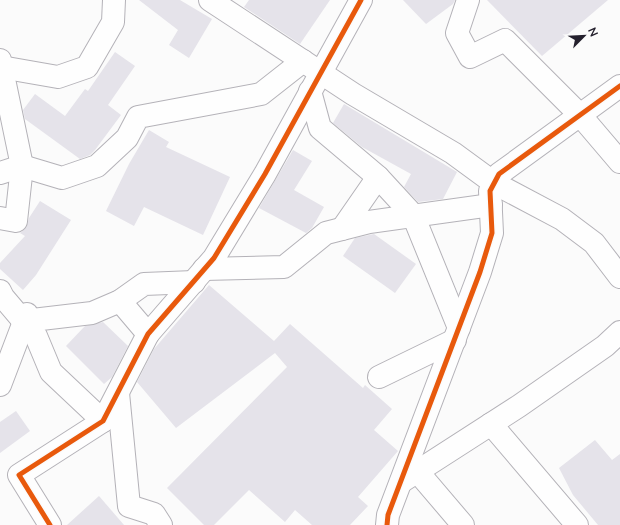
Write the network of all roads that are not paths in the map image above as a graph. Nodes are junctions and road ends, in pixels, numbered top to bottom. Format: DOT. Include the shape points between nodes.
graph roads {
  1 [pos="114,0"];
  2 [pos="210,0"];
  3 [pos="361,0"];
  4 [pos="468,0"];
  5 [pos="1,64"];
  6 [pos="311,75"];
  7 [pos="620,86"];
  8 [pos="580,115"];
  9 [pos="620,162"];
  10 [pos="22,166"];
  11 [pos="0,173"];
  12 [pos="378,177"];
  13 [pos="494,183"];
  14 [pos="490,205"];
  15 [pos="413,216"];
  16 [pos="0,218"];
  17 [pos="342,229"];
  18 [pos="199,275"];
  19 [pos="620,277"];
  20 [pos="0,291"];
  21 [pos="120,302"];
  22 [pos="14,319"];
  23 [pos="620,332"];
  24 [pos="148,334"];
  25 [pos="457,334"];
  26 [pos="379,377"];
  27 [pos="0,385"];
  28 [pos="118,393"];
  29 [pos="103,421"];
  30 [pos="491,424"];
  31 [pos="409,476"];
  32 [pos="50,525"];
  33 [pos="161,525"];
  34 [pos="387,525"];
  35 [pos="463,525"];
  36 [pos="577,525"];
  1 -- 5 [label="street" via="113,22 87,67 58,77"];
  2 -- 6 [label="street"];
  3 -- 6 [label="street"];
  4 -- 8 [label="street" via="457,33 470,57 505,40"];
  5 -- 10 [label="street"];
  6 -- 10 [label="street" via="261,94 138,117 127,138 97,166 62,178"];
  6 -- 12 [label="street" via="320,128"];
  6 -- 13 [label="street" via="453,153"];
  6 -- 18 [label="street" via="257,187 214,258"];
  7 -- 8 [label="street"];
  8 -- 9 [label="street"];
  8 -- 13 [label="street" via="499,174"];
  10 -- 11 [label="street"];
  10 -- 16 [label="street" via="16,221"];
  12 -- 15 [label="street"];
  12 -- 17 [label="street"];
  13 -- 14 [label="street" via="490,191"];
  13 -- 19 [label="street" via="562,219 594,243"];
  14 -- 15 [label="street"];
  14 -- 25 [label="street" via="492,233"];
  15 -- 17 [label="street" via="369,222"];
  15 -- 25 [label="street"];
  17 -- 18 [label="street" via="326,233 284,267"];
  18 -- 21 [label="street" via="144,284"];
  18 -- 24 [label="street"];
  20 -- 22 [label="street"];
  21 -- 22 [label="street" via="92,313"];
  21 -- 24 [label="street"];
  22 -- 27 [label="street"];
  22 -- 29 [label="street" via="36,336 51,372"];
  23 -- 30 [label="street" via="605,346"];
  24 -- 28 [label="street"];
  25 -- 26 [label="street"];
  25 -- 31 [label="street"];
  28 -- 29 [label="street"];
  28 -- 33 [label="street" via="129,506 154,514"];
  29 -- 32 [label="street" via="19,475"];
  30 -- 31 [label="street"];
  30 -- 36 [label="street"];
  31 -- 34 [label="street" via="388,515"];
  31 -- 35 [label="street"];
}
